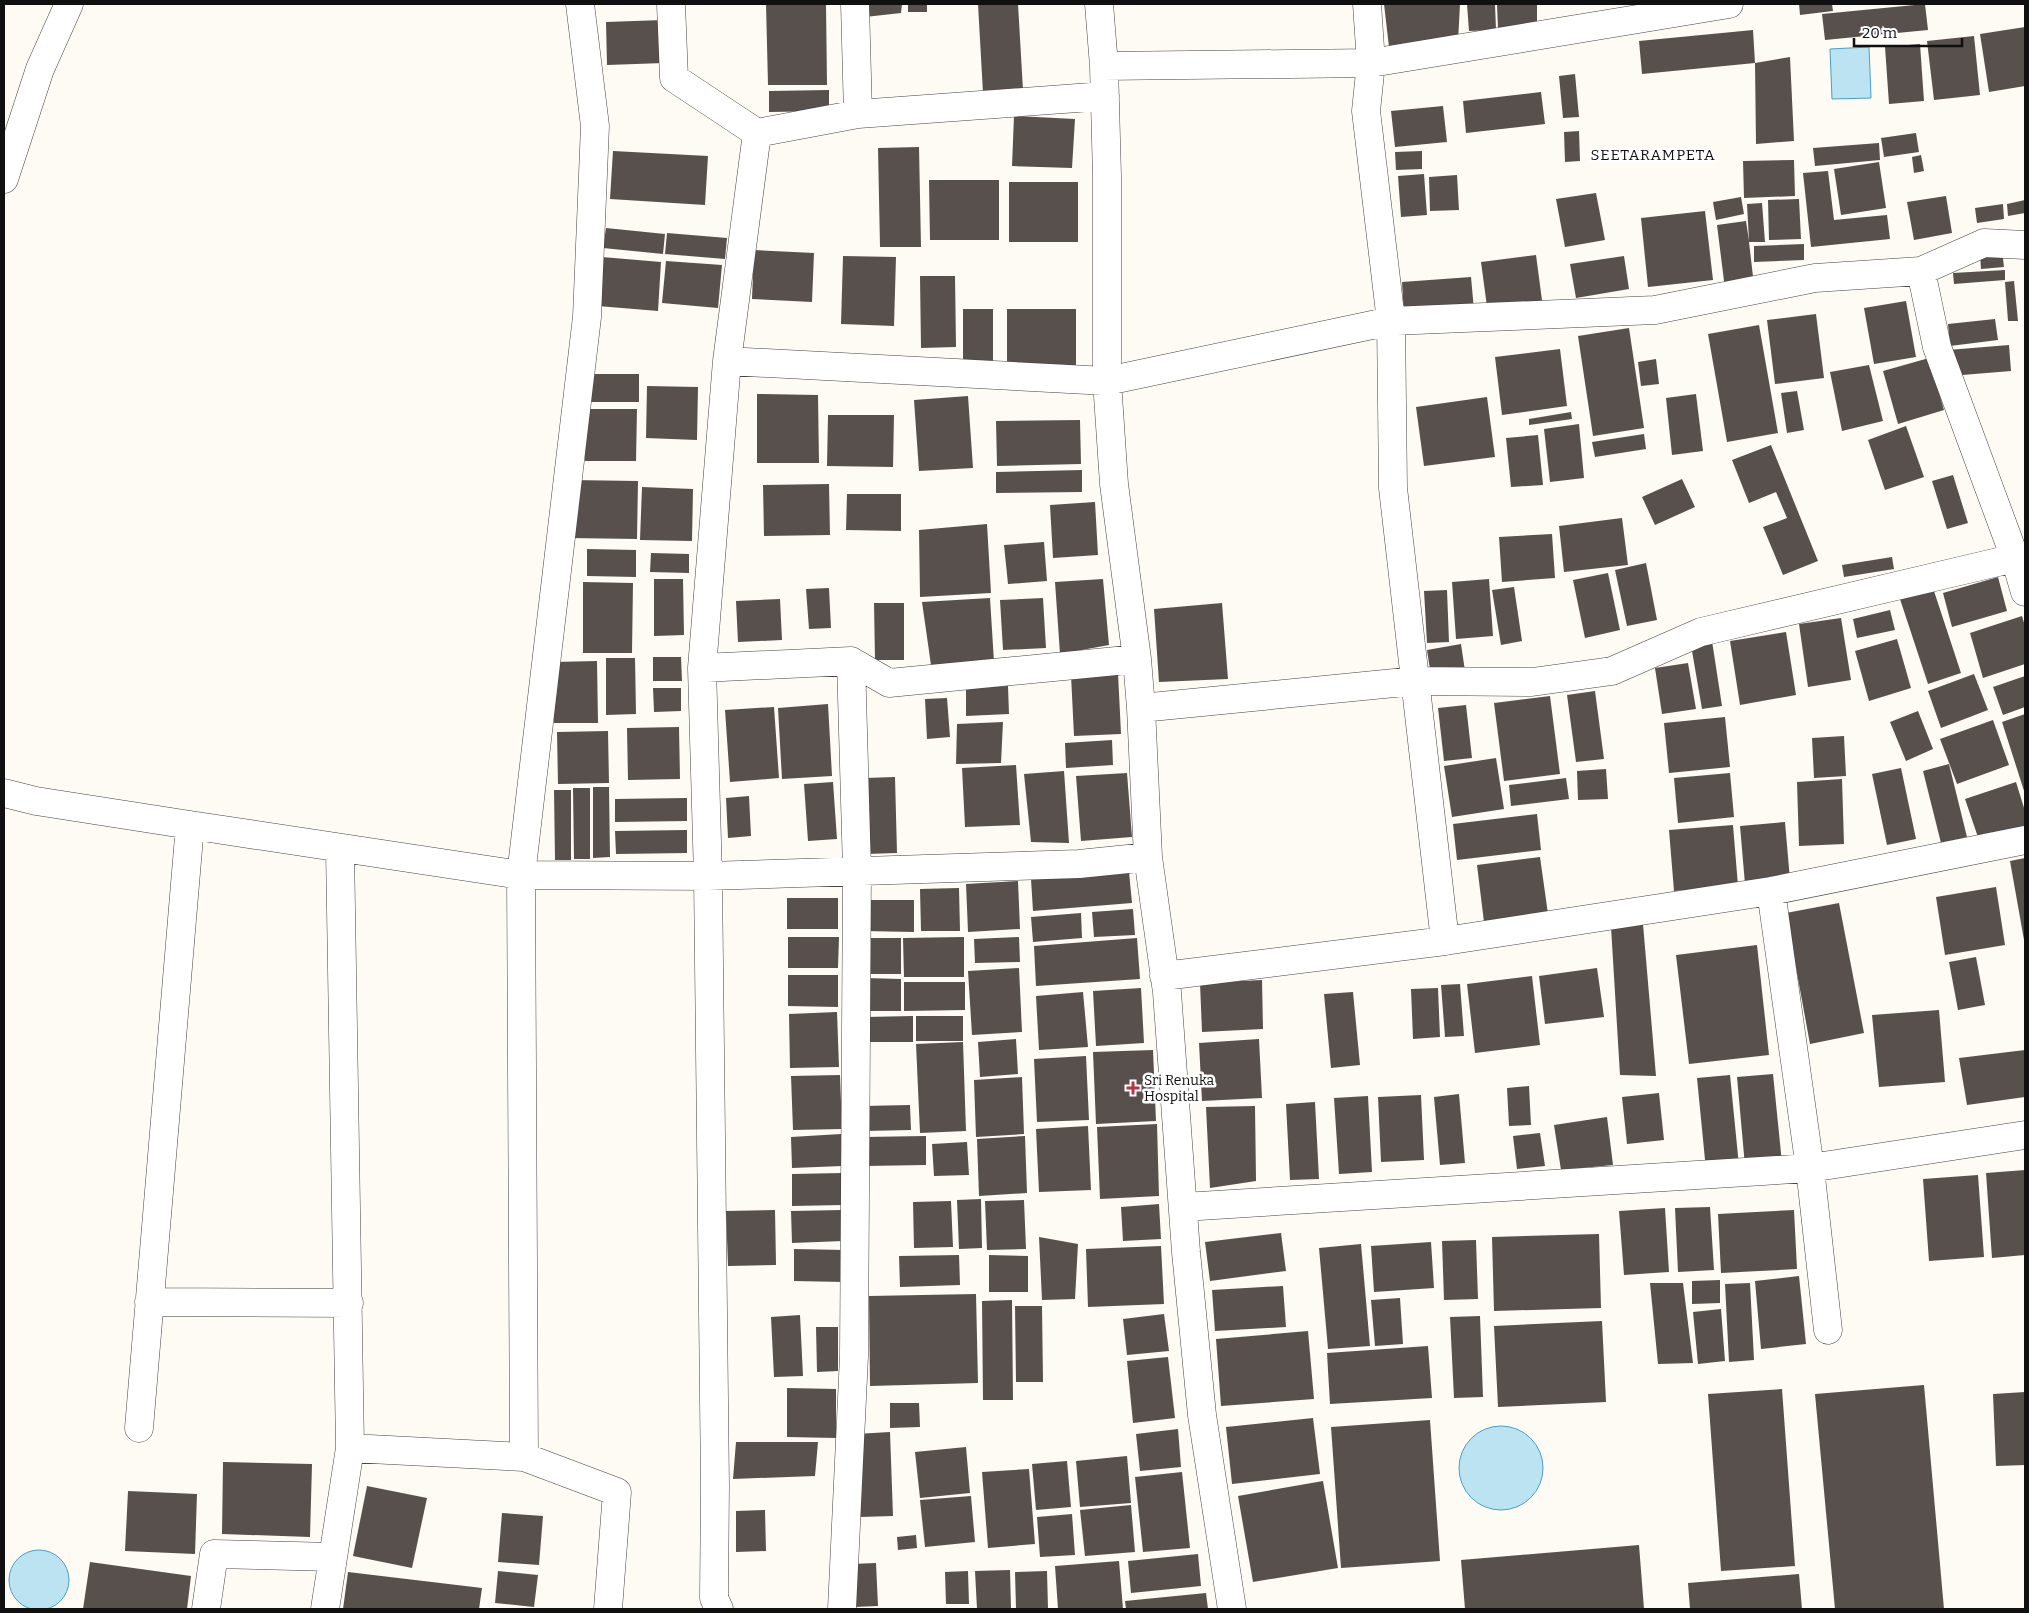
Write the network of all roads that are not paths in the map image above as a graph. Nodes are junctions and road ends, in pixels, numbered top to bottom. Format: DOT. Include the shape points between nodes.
graph roads {
  1 [pos="69,4"];
  2 [pos="580,4"];
  3 [pos="671,4"];
  4 [pos="855,4"];
  5 [pos="1099,4"];
  6 [pos="1367,4"];
  7 [pos="1729,4"];
  8 [pos="1370,64"];
  9 [pos="1104,66"];
  10 [pos="1105,96"];
  11 [pos="858,114"];
  12 [pos="757,133"];
  13 [pos="4,179"];
  14 [pos="2025,245"];
  15 [pos="1921,271"];
  16 [pos="1390,321"];
  17 [pos="726,361"];
  18 [pos="1107,381"];
  19 [pos="2014,558"];
  20 [pos="2025,592"];
  21 [pos="1137,659"];
  22 [pos="851,661"];
  23 [pos="702,668"];
  24 [pos="1415,681"];
  25 [pos="1141,708"];
  26 [pos="4,792"];
  27 [pos="190,825"];
  28 [pos="2025,840"];
  29 [pos="340,849"];
  30 [pos="1148,857"];
  31 [pos="857,870"];
  32 [pos="521,875"];
  33 [pos="708,876"];
  34 [pos="1771,891"];
  35 [pos="1445,941"];
  36 [pos="1164,976"];
  37 [pos="2025,1135"];
  38 [pos="1810,1168"];
  39 [pos="1182,1207"];
  40 [pos="150,1302"];
  41 [pos="349,1303"];
  42 [pos="1828,1330"];
  43 [pos="139,1428"];
  44 [pos="350,1448"];
  45 [pos="524,1457"];
  46 [pos="333,1557"];
  47 [pos="206,1609"];
  48 [pos="325,1609"];
  49 [pos="608,1609"];
  50 [pos="719,1609"];
  51 [pos="842,1609"];
  52 [pos="1232,1609"];
  1 -- 13 [label="street" via="40,69"];
  2 -- 32 [label="street" via="595,126 587,316"];
  3 -- 12 [label="street" via="674,78"];
  4 -- 11 [label="street"];
  5 -- 9 [label="street"];
  6 -- 8 [label="street"];
  7 -- 8 [label="street"];
  8 -- 9 [label="street"];
  8 -- 16 [label="street" via="1366,110"];
  9 -- 10 [label="street"];
  10 -- 11 [label="street"];
  10 -- 18 [label="street"];
  11 -- 12 [label="street"];
  12 -- 17 [label="street"];
  14 -- 15 [label="street" via="1984,243"];
  15 -- 16 [label="street" via="1815,278 1654,310"];
  15 -- 19 [label="street" via="1937,347"];
  16 -- 18 [label="street"];
  16 -- 24 [label="street" via="1393,488"];
  17 -- 18 [label="street"];
  17 -- 23 [label="street"];
  18 -- 21 [label="street" via="1114,484"];
  19 -- 20 [label="street"];
  19 -- 24 [label="street" via="1701,632 1612,671 1532,682"];
  21 -- 22 [label="street" via="889,683"];
  21 -- 25 [label="street"];
  22 -- 23 [label="street"];
  22 -- 31 [label="street"];
  23 -- 33 [label="street"];
  24 -- 25 [label="street"];
  24 -- 35 [label="street"];
  25 -- 30 [label="street"];
  26 -- 27 [label="street" via="36,801"];
  27 -- 29 [label="street"];
  27 -- 40 [label="street"];
  28 -- 34 [label="street"];
  29 -- 32 [label="street"];
  29 -- 41 [label="street"];
  30 -- 31 [label="street" via="1079,864"];
  30 -- 36 [label="street"];
  31 -- 33 [label="street"];
  31 -- 51 [label="street" via="854,1356"];
  32 -- 33 [label="street"];
  32 -- 45 [label="street"];
  33 -- 50 [label="street" via="714,1598"];
  34 -- 35 [label="street"];
  34 -- 38 [label="street"];
  35 -- 36 [label="street"];
  36 -- 39 [label="street"];
  37 -- 38 [label="street"];
  38 -- 39 [label="street"];
  38 -- 42 [label="street"];
  39 -- 52 [label="street" via="1202,1416"];
  40 -- 41 [label="street"];
  40 -- 43 [label="street"];
  41 -- 44 [label="street"];
  44 -- 45 [label="street"];
  44 -- 46 [label="street"];
  45 -- 49 [label="street" via="617,1492"];
  46 -- 47 [label="street" via="214,1554"];
  46 -- 48 [label="street"];
}
